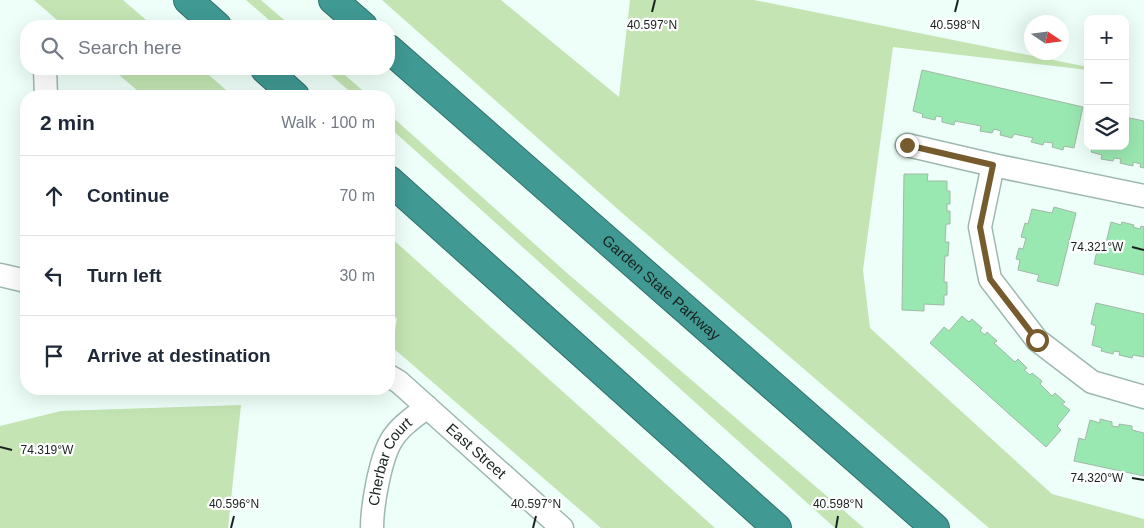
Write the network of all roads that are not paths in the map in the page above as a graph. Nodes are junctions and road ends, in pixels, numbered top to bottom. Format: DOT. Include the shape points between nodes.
graph roads {
  1 [pos="188,0"];
  2 [pos="333,0"];
  3 [pos="210,20"];
  4 [pos="356,20"];
  5 [pos="395,54"];
  6 [pos="45,75"];
  7 [pos="272,75"];
  8 [pos="46,90"];
  9 [pos="288,90"];
  10 [pos="907,145"];
  11 [pos="993,165"];
  12 [pos="395,185"];
  13 [pos="1144,196"];
  14 [pos="0,275"];
  15 [pos="20,280"];
  16 [pos="395,379"];
  17 [pos="1144,397"];
  18 [pos="427,407"];
  19 [pos="372,528"];
  20 [pos="562,528"];
  21 [pos="777,528"];
  22 [pos="935,528"];
  1 -- 3 [label="highway"];
  2 -- 4 [label="highway"];
  5 -- 22 [label="highway, Garden State Parkway"];
  6 -- 8 [label="street"];
  7 -- 9 [label="highway"];
  10 -- 11 [label="street"];
  11 -- 13 [label="street"];
  11 -- 17 [label="street" via="980,227 990,279 1037,340 1092,382"];
  12 -- 21 [label="highway"];
  14 -- 15 [label="street"];
  16 -- 18 [label="street, East Street"];
  18 -- 19 [label="street, Cherbar Court" via="402,427 390,442 372,507"];
  18 -- 20 [label="street, East Street"];
}
